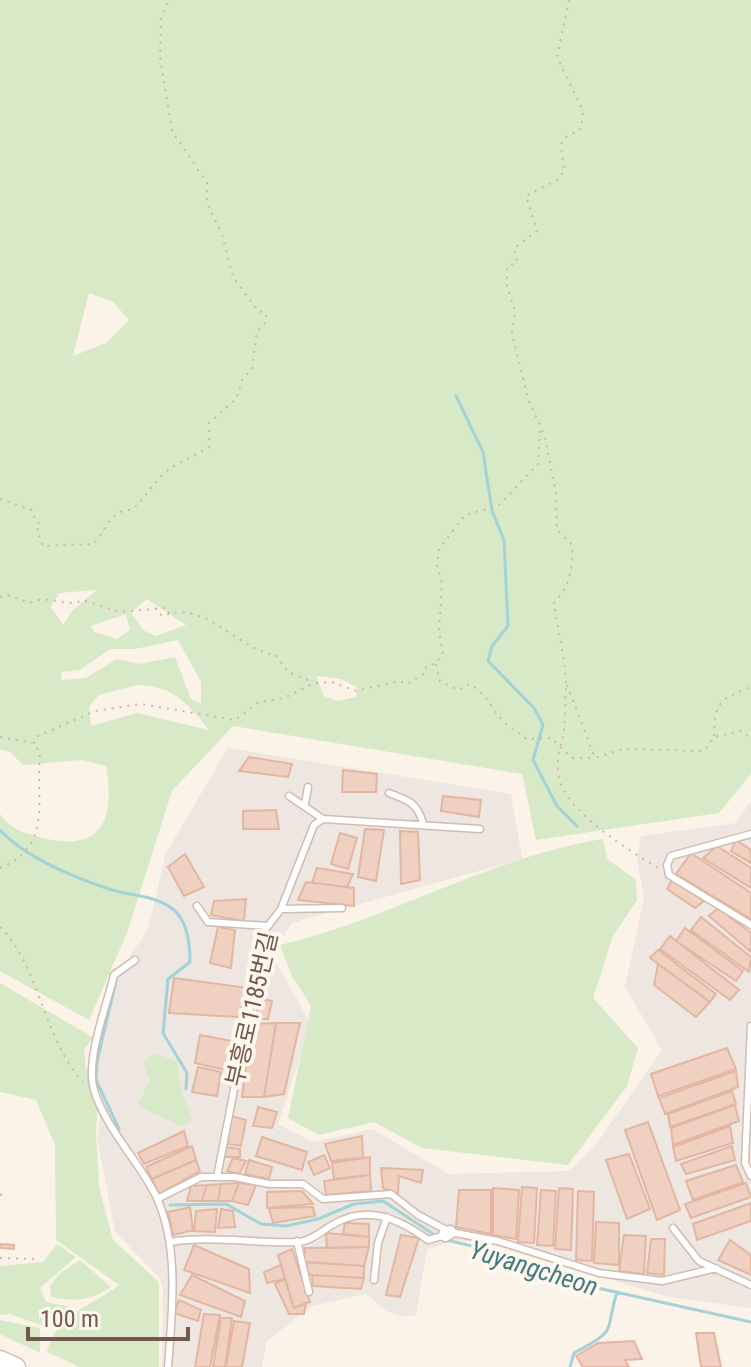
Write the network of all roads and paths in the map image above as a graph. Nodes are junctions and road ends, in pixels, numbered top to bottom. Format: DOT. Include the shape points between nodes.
graph roads {
  1 [pos="169,0"];
  2 [pos="569,0"];
  3 [pos="540,430"];
  4 [pos="0,499"];
  5 [pos="0,597"];
  6 [pos="154,607"];
  7 [pos="169,614"];
  8 [pos="436,663"];
  9 [pos="314,683"];
  10 [pos="566,684"];
  11 [pos="751,687"];
  12 [pos="0,737"];
  13 [pos="714,737"];
  14 [pos="751,738"];
  15 [pos="33,744"];
  16 [pos="558,748"];
  17 [pos="595,758"];
  18 [pos="308,787"];
  19 [pos="389,793"];
  20 [pos="289,796"];
  21 [pos="305,804"];
  22 [pos="323,819"];
  23 [pos="423,824"];
  24 [pos="480,829"];
  25 [pos="751,834"];
  26 [pos="0,868"];
  27 [pos="669,875"];
  28 [pos="197,906"];
  29 [pos="342,908"];
  30 [pos="281,909"];
  31 [pos="751,925"];
  32 [pos="268,926"];
  33 [pos="0,927"];
  34 [pos="135,960"];
  35 [pos="751,1026"];
  36 [pos="94,1089"];
  37 [pos="751,1176"];
  38 [pos="217,1177"];
  39 [pos="5,1193"];
  40 [pos="0,1195"];
  41 [pos="157,1199"];
  42 [pos="387,1217"];
  43 [pos="673,1228"];
  44 [pos="447,1233"];
  45 [pos="297,1241"];
  46 [pos="170,1242"];
  47 [pos="0,1258"];
  48 [pos="34,1259"];
  49 [pos="716,1268"];
  50 [pos="374,1280"];
  51 [pos="751,1285"];
  52 [pos="309,1292"];
  53 [pos="0,1360"];
  54 [pos="16,1367"];
  55 [pos="168,1367"];
  1 -- 4 [label="path" via="161,17 160,57 172,131 207,183 207,203 233,277 258,311 266,313 266,322 257,331 252,369 236,399 209,423 209,447 168,470 132,510 123,509 106,521 93,544 43,546 32,510"];
  2 -- 3 [label="path" via="557,57 581,106 581,129 563,139 564,170 559,179 542,191 527,193 537,231 514,248 517,262 506,271 515,312 512,333"];
  3 -- 8 [label="path" via="538,464 498,506 465,515 439,549 443,654"];
  3 -- 10 [label="path" via="556,492 557,530 572,545 566,590 554,603"];
  5 -- 6 [label="path" via="30,603 83,600 120,612"];
  6 -- 7 [label="path" via="162,616"];
  6 -- 7 [label="path" via="167,608"];
  7 -- 9 [label="path" via="221,625 248,649 276,655 288,672"];
  8 -- 9 [label="path" via="415,681 366,691"];
  8 -- 16 [label="path" via="440,681 458,690 469,684 526,739 551,738"];
  9 -- 15 [label="path" via="284,698 259,702 235,720 141,704 95,711 38,736"];
  10 -- 16 [label="path" via="564,734"];
  10 -- 17 [label="path"];
  11 -- 13 [label="path" via="722,698 715,710"];
  12 -- 15 [label="path"];
  13 -- 14 [label="path" via="741,731"];
  13 -- 17 [label="path" via="704,751 623,749"];
  15 -- 26 [label="path" via="40,752 38,827 25,855"];
  16 -- 17 [label="path" via="572,758"];
  16 -- 27 [label="path" via="558,777 566,794 621,846"];
  18 -- 21 [label="lane"];
  19 -- 23 [label="lane" via="411,801"];
  20 -- 21 [label="lane"];
  21 -- 22 [label="lane"];
  22 -- 23 [label="lane"];
  22 -- 30 [label="lane, 부흥로1185번길" via="314,825"];
  23 -- 24 [label="lane"];
  25 -- 27 [label="lane" via="671,856"];
  27 -- 31 [label="lane"];
  28 -- 32 [label="lane" via="208,922"];
  29 -- 30 [label="lane"];
  30 -- 32 [label="lane, 부흥로1185번길"];
  32 -- 38 [label="lane, 부흥로1185번길"];
  33 -- 36 [label="path" via="20,951 65,1055 80,1079"];
  34 -- 36 [label="lane" via="114,975 94,1054"];
  35 -- 37 [label="lane" via="745,1163"];
  36 -- 41 [label="lane"];
  38 -- 41 [label="lane" via="201,1177"];
  38 -- 44 [label="lane" via="303,1184 323,1199 391,1194"];
  39 -- 40 [label="path"];
  41 -- 46 [label="lane"];
  42 -- 44 [label="lane" via="429,1240"];
  42 -- 45 [label="lane" via="346,1217"];
  42 -- 50 [label="lane"];
  43 -- 49 [label="lane" via="699,1261"];
  44 -- 49 [label="lane" via="498,1241 599,1273 662,1281"];
  45 -- 46 [label="lane" via="200,1237"];
  45 -- 52 [label="lane"];
  46 -- 55 [label="lane"];
  47 -- 48 [label="path"];
  49 -- 51 [label="lane"];
  53 -- 54 [label="main road"];
}
